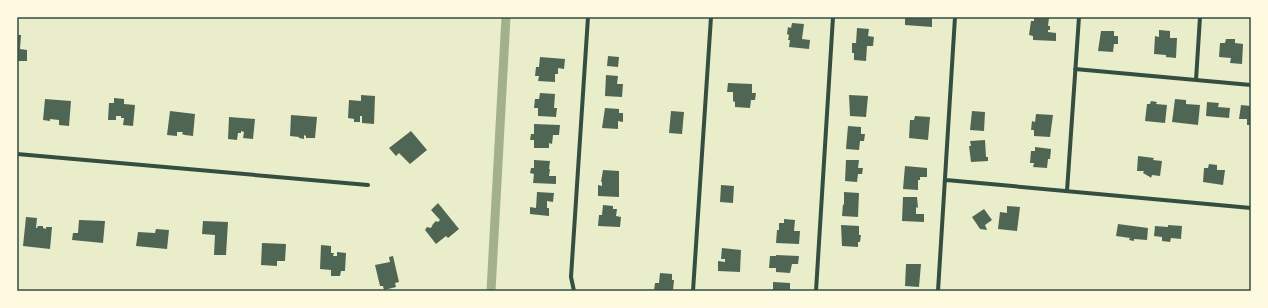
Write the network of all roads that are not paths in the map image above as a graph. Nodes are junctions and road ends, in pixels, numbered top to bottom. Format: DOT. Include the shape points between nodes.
graph roads {
  1 [pos="588,17"];
  2 [pos="711,17"];
  3 [pos="833,17"];
  4 [pos="955,17"];
  5 [pos="1079,17"];
  6 [pos="1200,17"];
  7 [pos="1075,69"];
  8 [pos="1196,80"];
  9 [pos="1251,86"];
  10 [pos="17,154"];
  11 [pos="946,180"];
  12 [pos="368,185"];
  13 [pos="1067,191"];
  14 [pos="1251,208"];
  15 [pos="574,291"];
  16 [pos="693,291"];
  17 [pos="816,291"];
  18 [pos="938,291"];
  1 -- 15 [label="street" via="571,277"];
  2 -- 16 [label="street"];
  3 -- 17 [label="street"];
  4 -- 11 [label="street"];
  5 -- 7 [label="street"];
  6 -- 8 [label="street"];
  7 -- 8 [label="street"];
  7 -- 13 [label="street"];
  8 -- 9 [label="street"];
  10 -- 12 [label="street"];
  11 -- 13 [label="street"];
  11 -- 18 [label="street"];
  13 -- 14 [label="street"];
}
